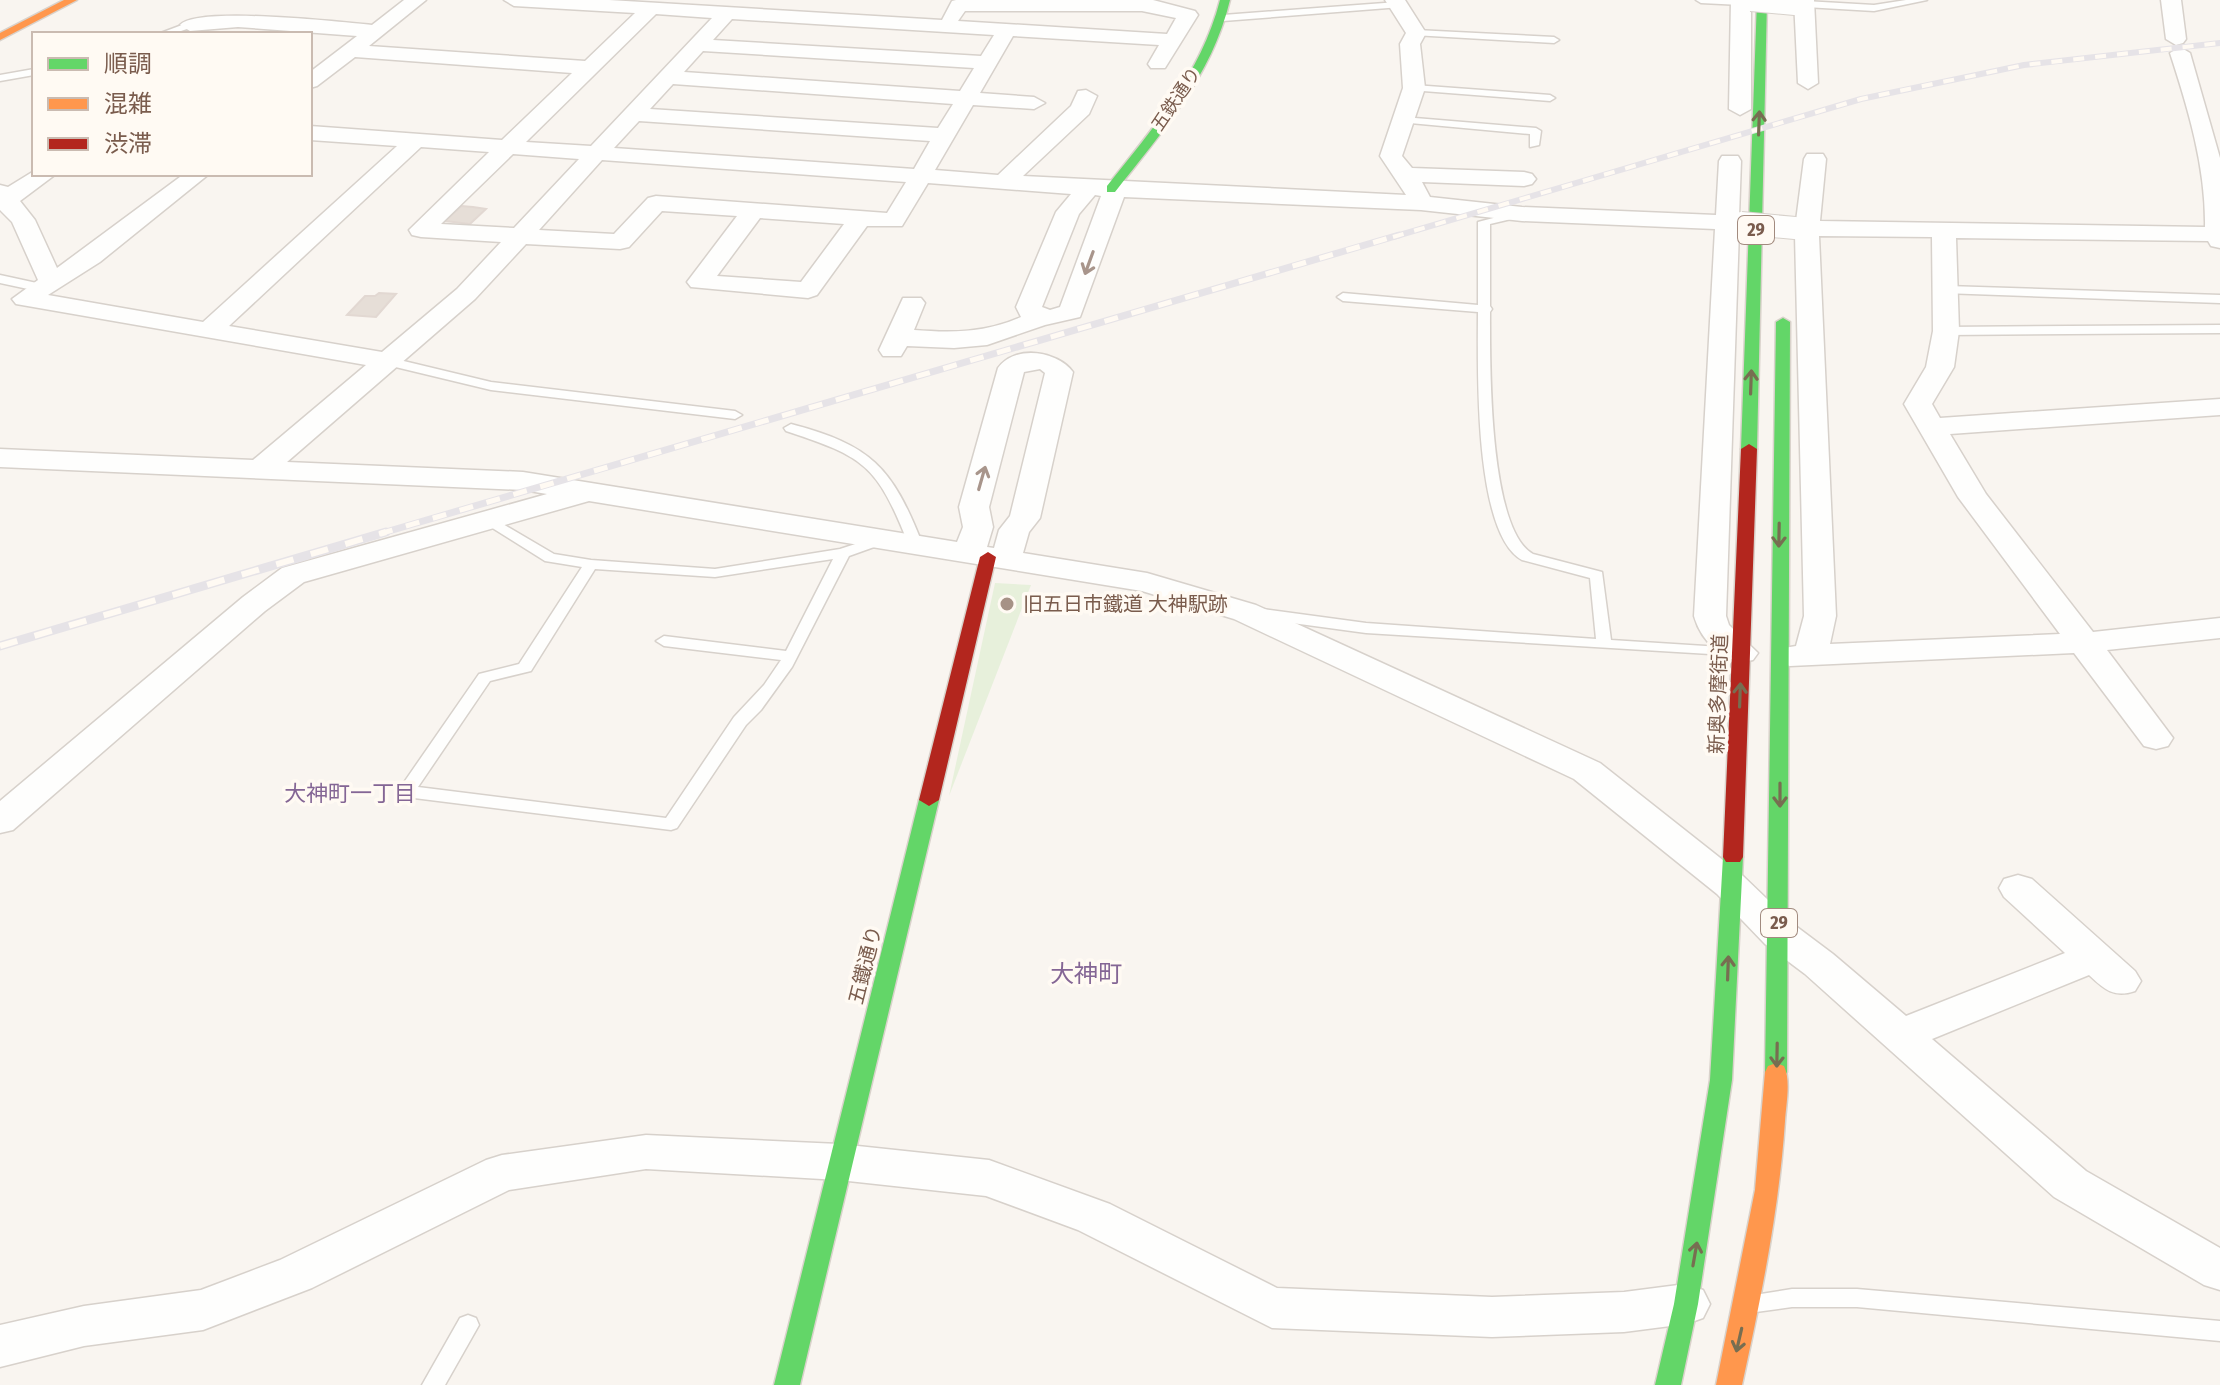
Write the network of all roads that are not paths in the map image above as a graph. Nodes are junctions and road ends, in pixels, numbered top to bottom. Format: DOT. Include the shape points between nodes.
graph roads {
  1 [pos="72,0"];
  2 [pos="416,0"];
  3 [pos="514,0"];
  4 [pos="889,0"];
  5 [pos="1701,0"];
  6 [pos="1749,0"];
  7 [pos="1922,0"];
  8 [pos="2171,0"];
  9 [pos="574,2"];
  10 [pos="1797,2"];
  11 [pos="1142,3"];
  12 [pos="1397,3"];
  13 [pos="278,7"];
  14 [pos="652,8"];
  15 [pos="1224,9"];
  16 [pos="727,13"];
  17 [pos="261,21"];
  18 [pos="874,22"];
  19 [pos="190,25"];
  20 [pos="943,26"];
  21 [pos="1784,26"];
  22 [pos="1007,30"];
  23 [pos="376,31"];
  24 [pos="169,32"];
  25 [pos="246,32"];
  26 [pos="1416,33"];
  27 [pos="0,37"];
  28 [pos="1173,40"];
  29 [pos="1554,40"];
  30 [pos="698,45"];
  31 [pos="350,51"];
  32 [pos="988,63"];
  33 [pos="1158,64"];
  34 [pos="589,68"];
  35 [pos="32,72"];
  36 [pos="668,77"];
  37 [pos="0,78"];
  38 [pos="312,80"];
  39 [pos="1808,83"];
  40 [pos="1414,88"];
  41 [pos="1086,96"];
  42 [pos="967,98"];
  43 [pos="1550,98"];
  44 [pos="1034,103"];
  45 [pos="1740,109"];
  46 [pos="635,114"];
  47 [pos="1403,120"];
  48 [pos="312,133"];
  49 [pos="945,135"];
  50 [pos="415,141"];
  51 [pos="1534,145"];
  52 [pos="506,148"];
  53 [pos="598,155"];
  54 [pos="1815,159"];
  55 [pos="1730,161"];
  56 [pos="1404,175"];
  57 [pos="41,176"];
  58 [pos="195,176"];
  59 [pos="920,177"];
  60 [pos="1524,179"];
  61 [pos="1003,183"];
  62 [pos="1105,189"];
  63 [pos="2,198"];
  64 [pos="1421,203"];
  65 [pos="753,211"];
  66 [pos="1522,214"];
  67 [pos="860,219"];
  68 [pos="1795,222"];
  69 [pos="1735,223"];
  70 [pos="2219,226"];
  71 [pos="1944,230"];
  72 [pos="522,236"];
  73 [pos="1783,252"];
  74 [pos="0,279"];
  75 [pos="47,286"];
  76 [pos="1947,290"];
  77 [pos="1343,297"];
  78 [pos="2220,299"];
  79 [pos="912,303"];
  80 [pos="1486,309"];
  81 [pos="1783,309"];
  82 [pos="1041,317"];
  83 [pos="210,329"];
  84 [pos="2220,329"];
  85 [pos="1946,331"];
  86 [pos="387,361"];
  87 [pos="2220,407"];
  88 [pos="735,415"];
  89 [pos="1931,427"];
  90 [pos="791,428"];
  91 [pos="0,458"];
  92 [pos="262,468"];
  93 [pos="588,492"];
  94 [pos="491,521"];
  95 [pos="885,538"];
  96 [pos="915,543"];
  97 [pos="843,553"];
  98 [pos="988,557"];
  99 [pos="591,564"];
  100 [pos="1245,612"];
  101 [pos="2220,628"];
  102 [pos="664,641"];
  103 [pos="1604,643"];
  104 [pos="2083,643"];
  105 [pos="1741,653"];
  106 [pos="789,656"];
  107 [pos="1796,656"];
  108 [pos="2156,738"];
  109 [pos="0,821"];
  110 [pos="1730,885"];
  111 [pos="2018,888"];
  112 [pos="1779,934"];
  113 [pos="1901,1035"];
  114 [pos="839,1162"];
  115 [pos="2220,1271"];
  116 [pos="1686,1304"];
  117 [pos="1747,1304"];
  118 [pos="468,1325"];
  119 [pos="2220,1331"];
  120 [pos="0,1346"];
  121 [pos="433,1385"];
  122 [pos="787,1385"];
  123 [pos="1668,1385"];
  124 [pos="1729,1385"];
  1 -- 27 [label="main road"];
  2 -- 23 [label="street"];
  3 -- 9 [label="street"];
  4 -- 18 [label="street"];
  5 -- 6 [label="lane"];
  6 -- 10 [label="street, bridge"];
  6 -- 45 [label="street"];
  105 -- 6 [label="main road, 新奥多摩街道 / 29, one-way"];
  7 -- 10 [label="lane" via="1874,8"];
  8 -- 70 [label="street" via="2178,46 2202,117"];
  9 -- 14 [label="street"];
  10 -- 21 [label="main road"];
  10 -- 39 [label="street"];
  11 -- 20 [label="street" via="959,5"];
  11 -- 28 [label="street" via="1188,15"];
  12 -- 15 [label="lane"];
  12 -- 26 [label="street"];
  13 -- 17 [label="street"];
  14 -- 16 [label="street"];
  14 -- 34 [label="street"];
  15 -- 62 [label="main road, 五鉄通り" via="1212,44 1183,92"];
  16 -- 18 [label="street"];
  16 -- 30 [label="street"];
  17 -- 19 [label="street"];
  17 -- 23 [label="street"];
  17 -- 25 [label="street"];
  18 -- 20 [label="street"];
  19 -- 24 [label="lane"];
  20 -- 22 [label="street"];
  22 -- 28 [label="street"];
  22 -- 32 [label="street"];
  23 -- 31 [label="street"];
  26 -- 29 [label="lane"];
  26 -- 40 [label="street" via="1410,44"];
  28 -- 33 [label="street"];
  30 -- 32 [label="street"];
  30 -- 36 [label="street"];
  31 -- 34 [label="street"];
  31 -- 38 [label="street"];
  32 -- 42 [label="street"];
  34 -- 52 [label="street"];
  35 -- 37 [label="lane"];
  36 -- 42 [label="street"];
  36 -- 46 [label="street"];
  40 -- 43 [label="lane"];
  40 -- 47 [label="street"];
  41 -- 61 [label="street" via="1081,109"];
  42 -- 44 [label="street"];
  42 -- 49 [label="street"];
  46 -- 49 [label="street"];
  46 -- 53 [label="street"];
  47 -- 51 [label="lane" via="1536,131"];
  47 -- 56 [label="street" via="1391,156"];
  48 -- 50 [label="street"];
  49 -- 59 [label="street"];
  50 -- 52 [label="street"];
  50 -- 83 [label="street"];
  52 -- 53 [label="street"];
  52 -- 72 [label="street" via="421,230"];
  53 -- 59 [label="street"];
  53 -- 72 [label="street"];
  54 -- 68 [label="street"];
  55 -- 69 [label="street"];
  56 -- 60 [label="street"];
  56 -- 64 [label="street"];
  57 -- 63 [label="street"];
  58 -- 75 [label="street"];
  59 -- 61 [label="street"];
  59 -- 67 [label="street" via="894,221"];
  61 -- 62 [label="street"];
  62 -- 64 [label="street"];
  62 -- 82 [label="street, one-way" via="1071,312"];
  62 -- 82 [label="street" via="1068,212 1029,307"];
  63 -- 75 [label="street" via="23,220"];
  64 -- 66 [label="street"];
  65 -- 67 [label="street"];
  65 -- 67 [label="street" via="700,282 808,290"];
  65 -- 72 [label="street" via="656,203 620,242"];
  66 -- 69 [label="street"];
  66 -- 80 [label="lane" via="1484,222"];
  68 -- 69 [label="street, bridge"];
  68 -- 71 [label="street"];
  68 -- 73 [label="main road, 29"];
  68 -- 107 [label="street" via="1820,616"];
  69 -- 105 [label="street" via="1710,616 1714,629"];
  70 -- 71 [label="street"];
  71 -- 76 [label="street"];
  72 -- 86 [label="street" via="466,294"];
  74 -- 75 [label="lane"];
  75 -- 83 [label="street" via="25,299"];
  76 -- 78 [label="lane"];
  76 -- 85 [label="street"];
  77 -- 80 [label="lane"];
  79 -- 82 [label="street" via="895,344 989,339"];
  80 -- 103 [label="lane" via="1486,401 1501,527 1519,552 1597,575"];
  81 -- 107 [label="main road, 29, one-way"];
  83 -- 86 [label="street"];
  84 -- 85 [label="lane"];
  85 -- 89 [label="street" via="1940,367 1918,404"];
  86 -- 88 [label="lane" via="491,386"];
  86 -- 92 [label="street"];
  87 -- 89 [label="street"];
  89 -- 104 [label="street" via="1973,497"];
  90 -- 96 [label="lane" via="840,444 876,466 892,486"];
  91 -- 92 [label="street"];
  92 -- 93 [label="street" via="523,481"];
  93 -- 94 [label="street"];
  93 -- 95 [label="street"];
  94 -- 99 [label="lane" via="550,558"];
  94 -- 109 [label="street" via="293,575"];
  95 -- 96 [label="street"];
  95 -- 97 [label="lane"];
  96 -- 98 [label="street"];
  97 -- 99 [label="lane" via="715,573"];
  97 -- 106 [label="lane"];
  98 -- 98 [label="street, one-way" via="974,507 1012,368 1045,362 1059,372 1025,518"];
  98 -- 100 [label="street" via="1147,582"];
  98 -- 114 [label="main road, 五鐵通り"];
  99 -- 106 [label="lane" via="525,668 485,677 406,791 671,824"];
  100 -- 103 [label="lane" via="1366,628"];
  100 -- 110 [label="street" via="1587,771"];
  101 -- 104 [label="street"];
  102 -- 106 [label="lane"];
  103 -- 105 [label="lane"];
  104 -- 107 [label="street"];
  104 -- 108 [label="street"];
  110 -- 105 [label="main road, 新奥多摩街道 / 29, one-way"];
  107 -- 112 [label="main road, 29, one-way"];
  110 -- 112 [label="street"];
  116 -- 110 [label="main road, 新奥多摩街道 / 29, one-way" via="1721,1080"];
  111 -- 113 [label="street" via="2108,969"];
  112 -- 113 [label="street"];
  112 -- 117 [label="main road, 29, one-way" via="1776,1109"];
  113 -- 115 [label="street" via="2070,1184"];
  114 -- 116 [label="street" via="989,1178 1094,1217 1272,1308 1492,1317"];
  114 -- 120 [label="street" via="646,1152 502,1173 296,1274 203,1310 84,1326"];
  114 -- 122 [label="main road, 五鐵通り"];
  116 -- 123 [label="main road, 新奥多摩街道 / 29"];
  117 -- 119 [label="lane" via="1857,1298"];
  117 -- 124 [label="main road, 29, one-way"];
  118 -- 121 [label="lane"];
}
